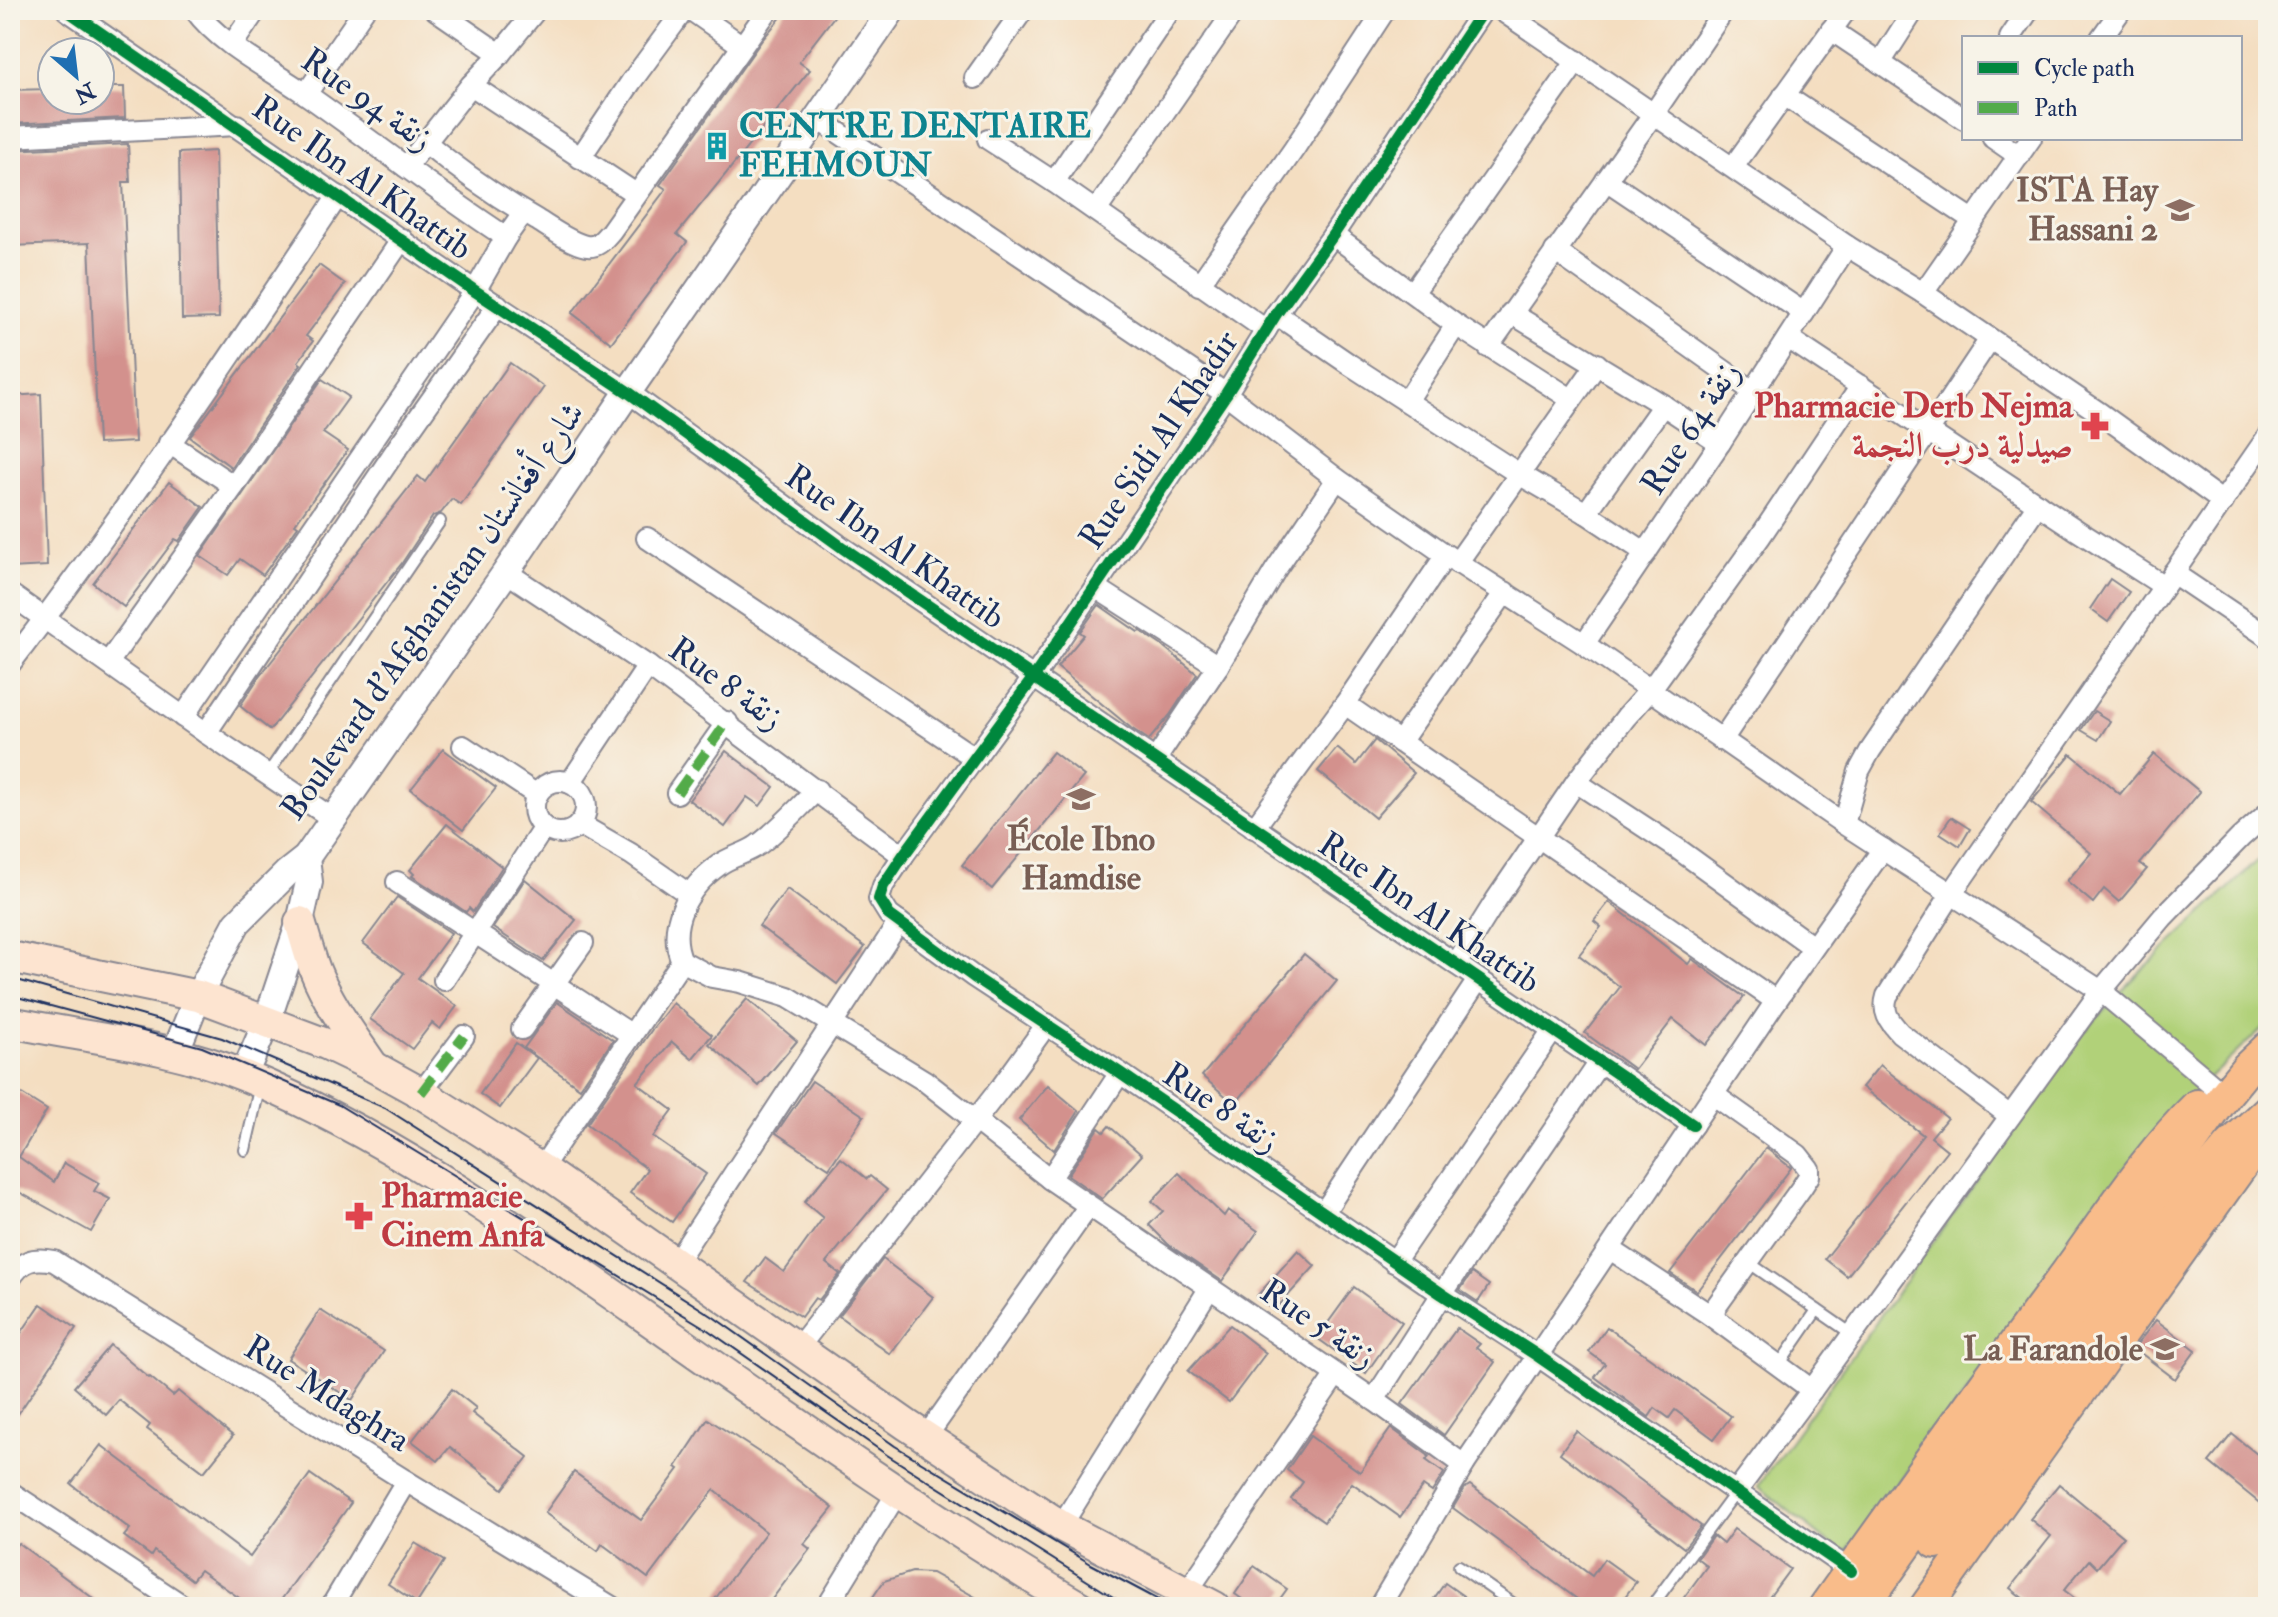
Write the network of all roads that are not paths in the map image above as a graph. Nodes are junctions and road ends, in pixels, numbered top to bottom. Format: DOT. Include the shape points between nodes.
graph roads {
  1 [pos="195,10"];
  2 [pos="256,10"];
  3 [pos="364,10"];
  4 [pos="436,10"];
  5 [pos="536,10"];
  6 [pos="684,10"];
  7 [pos="691,10"];
  8 [pos="768,10"];
  9 [pos="892,10"];
  10 [pos="1023,10"];
  11 [pos="1170,10"];
  12 [pos="1235,10"];
  13 [pos="1385,10"];
  14 [pos="1483,10"];
  15 [pos="1501,10"];
  16 [pos="1724,10"];
  17 [pos="1846,10"];
  18 [pos="1914,10"];
  19 [pos="2029,10"];
  20 [pos="2121,10"];
  21 [pos="80,13"];
  22 [pos="1831,30"];
  23 [pos="2011,36"];
  24 [pos="2102,36"];
  25 [pos="232,45"];
  26 [pos="741,45"];
  27 [pos="500,54"];
  28 [pos="1577,61"];
  29 [pos="1880,63"];
  30 [pos="975,78"];
  31 [pos="471,85"];
  32 [pos="306,94"];
  33 [pos="1784,95"];
  34 [pos="1962,112"];
  35 [pos="1654,113"];
  36 [pos="817,118"];
  37 [pos="237,125"];
  38 [pos="10,137"];
  39 [pos="988,139"];
  40 [pos="1996,140"];
  41 [pos="2030,140"];
  42 [pos="425,142"];
  43 [pos="2019,156"];
  44 [pos="580,158"];
  45 [pos="406,167"];
  46 [pos="1733,167"];
  47 [pos="1606,180"];
  48 [pos="1054,182"];
  49 [pos="636,194"];
  50 [pos="338,196"];
  51 [pos="1096,211"];
  52 [pos="523,213"];
  53 [pos="1973,220"];
  54 [pos="1333,235"];
  55 [pos="506,237"];
  56 [pos="402,239"];
  57 [pos="1847,246"];
  58 [pos="1555,251"];
  59 [pos="1199,285"];
  60 [pos="475,291"];
  61 [pos="1413,293"];
  62 [pos="1923,293"];
  63 [pos="498,305"];
  64 [pos="1511,313"];
  65 [pos="1804,313"];
  66 [pos="1271,322"];
  67 [pos="1456,325"];
  68 [pos="1788,338"];
  69 [pos="1990,339"];
  70 [pos="1488,347"];
  71 [pos="1597,364"];
  72 [pos="1861,386"];
  73 [pos="628,392"];
  74 [pos="1754,392"];
  75 [pos="1226,394"];
  76 [pos="1571,399"];
  77 [pos="1407,401"];
  78 [pos="1663,405"];
  79 [pos="1929,431"];
  80 [pos="377,434"];
  81 [pos="2268,436"];
  82 [pos="169,443"];
  83 [pos="1720,443"];
  84 [pos="398,447"];
  85 [pos="1519,474"];
  86 [pos="1337,479"];
  87 [pos="234,486"];
  88 [pos="2223,502"];
  89 [pos="2038,504"];
  90 [pos="1586,513"];
  91 [pos="440,521"];
  92 [pos="647,538"];
  93 [pos="1646,553"];
  94 [pos="1451,559"];
  95 [pos="506,572"];
  96 [pos="2169,579"];
  97 [pos="1095,587"];
  98 [pos="1505,592"];
  99 [pos="10,594"];
  100 [pos="45,618"];
  101 [pos="2268,637"];
  102 [pos="1584,644"];
  103 [pos="108,663"];
  104 [pos="10,664"];
  105 [pos="648,666"];
  106 [pos="1218,666"];
  107 [pos="1034,677"];
  108 [pos="1651,689"];
  109 [pos="1345,704"];
  110 [pos="183,717"];
  111 [pos="727,722"];
  112 [pos="206,733"];
  113 [pos="1722,740"];
  114 [pos="1400,742"];
  115 [pos="463,746"];
  116 [pos="975,758"];
  117 [pos="1156,759"];
  118 [pos="267,775"];
  119 [pos="1576,782"];
  120 [pos="570,783"];
  121 [pos="817,790"];
  122 [pos="677,793"];
  123 [pos="537,795"];
  124 [pos="2268,813"];
  125 [pos="333,819"];
  126 [pos="579,824"];
  127 [pos="1844,824"];
  128 [pos="544,827"];
  129 [pos="1254,828"];
  130 [pos="1538,837"];
  131 [pos="1883,849"];
  132 [pos="903,856"];
  133 [pos="306,858"];
  134 [pos="397,882"];
  135 [pos="1952,893"];
  136 [pos="690,895"];
  137 [pos="879,899"];
  138 [pos="300,922"];
  139 [pos="899,922"];
  140 [pos="475,932"];
  141 [pos="583,943"];
  142 [pos="1813,947"];
  143 [pos="10,957"];
  144 [pos="682,961"];
  145 [pos="1456,964"];
  146 [pos="444,980"];
  147 [pos="1478,980"];
  148 [pos="552,984"];
  149 [pos="2101,991"];
  150 [pos="198,996"];
  151 [pos="1776,1001"];
  152 [pos="267,1021"];
  153 [pos="10,1022"];
  154 [pos="833,1023"];
  155 [pos="1047,1024"];
  156 [pos="522,1029"];
  157 [pos="1553,1030"];
  158 [pos="632,1035"];
  159 [pos="464,1036"];
  160 [pos="175,1053"];
  161 [pos="2258,1058"];
  162 [pos="1600,1062"];
  163 [pos="374,1067"];
  164 [pos="1120,1073"];
  165 [pos="252,1079"];
  166 [pos="2221,1091"];
  167 [pos="421,1093"];
  168 [pos="1714,1095"];
  169 [pos="2268,1111"];
  170 [pos="2010,1116"];
  171 [pos="975,1120"];
  172 [pos="1693,1125"];
  173 [pos="245,1150"];
  174 [pos="2258,1162"];
  175 [pos="541,1169"];
  176 [pos="1050,1179"];
  177 [pos="1088,1207"];
  178 [pos="1324,1212"];
  179 [pos="1610,1249"];
  180 [pos="676,1262"];
  181 [pos="1394,1262"];
  182 [pos="1748,1262"];
  183 [pos="10,1279"];
  184 [pos="1209,1289"];
  185 [pos="1442,1294"];
  186 [pos="1817,1310"];
  187 [pos="1710,1315"];
  188 [pos="1852,1334"];
  189 [pos="798,1348"];
  190 [pos="1538,1356"];
  191 [pos="1779,1365"];
  192 [pos="1335,1376"];
  193 [pos="1812,1390"];
  194 [pos="1374,1400"];
  195 [pos="926,1437"];
  196 [pos="1464,1465"];
  197 [pos="406,1481"];
  198 [pos="10,1492"];
  199 [pos="1736,1492"];
  200 [pos="897,1493"];
  201 [pos="1061,1526"];
  202 [pos="1459,1566"];
  203 [pos="1851,1571"];
  204 [pos="1187,1592"];
  205 [pos="185,1607"];
  206 [pos="331,1607"];
  207 [pos="612,1607"];
  208 [pos="827,1607"];
  209 [pos="1080,1607"];
  210 [pos="1215,1607"];
  211 [pos="1379,1607"];
  212 [pos="1518,1607"];
  213 [pos="1651,1607"];
  214 [pos="1825,1607"];
  215 [pos="1862,1607"];
  216 [pos="1889,1607"];
  217 [pos="1926,1607"];
  1 -- 25 [label="street, Rue 94 زنقة"];
  2 -- 25 [label="street"];
  3 -- 32 [label="street"];
  4 -- 27 [label="street"];
  5 -- 27 [label="street"];
  6 -- 44 [label="street"];
  7 -- 26 [label="street"];
  8 -- 26 [label="street"];
  9 -- 36 [label="street, Boulevard d'Afghanistan شارع أفغانستان"];
  10 -- 30 [label="street"];
  11 -- 48 [label="street"];
  12 -- 51 [label="street"];
  13 -- 59 [label="street"];
  14 -- 54 [label="street, Rue Sidi Al Khadir"];
  15 -- 28 [label="street"];
  16 -- 35 [label="street"];
  17 -- 22 [label="street"];
  18 -- 29 [label="street"];
  19 -- 23 [label="street"];
  20 -- 24 [label="street"];
  21 -- 37 [label="street, Rue Ibn Al Khattib"];
  22 -- 29 [label="street"];
  22 -- 33 [label="street"];
  25 -- 32 [label="street, Rue 94 زنقة"];
  26 -- 49 [label="street"];
  27 -- 31 [label="street"];
  28 -- 35 [label="street"];
  28 -- 61 [label="street"];
  29 -- 34 [label="street"];
  31 -- 42 [label="street"];
  31 -- 44 [label="street"];
  32 -- 45 [label="street, Rue 94 زنقة"];
  33 -- 46 [label="street"];
  33 -- 53 [label="street"];
  35 -- 46 [label="street"];
  35 -- 47 [label="street"];
  36 -- 73 [label="street, Boulevard d'Afghanistan شارع أفغانستان"];
  36 -- 75 [label="street"];
  37 -- 38 [label="street"];
  37 -- 50 [label="street, Rue Ibn Al Khattib"];
  39 -- 48 [label="street"];
  40 -- 43 [label="street"];
  41 -- 43 [label="street"];
  42 -- 45 [label="street"];
  42 -- 52 [label="street"];
  43 -- 53 [label="street"];
  44 -- 49 [label="street"];
  45 -- 55 [label="street, Rue 94 زنقة"];
  46 -- 57 [label="street"];
  47 -- 58 [label="street"];
  47 -- 65 [label="street"];
  48 -- 51 [label="street"];
  49 -- 52 [label="street" via="598,244 586,246"];
  50 -- 56 [label="street, Rue Ibn Al Khattib"];
  50 -- 82 [label="street"];
  51 -- 59 [label="street"];
  52 -- 55 [label="street"];
  53 -- 62 [label="street"];
  54 -- 61 [label="street"];
  54 -- 66 [label="street, Rue Sidi Al Khadir"];
  55 -- 60 [label="street"];
  56 -- 60 [label="street, Rue Ibn Al Khattib"];
  56 -- 87 [label="street"];
  57 -- 62 [label="street"];
  57 -- 65 [label="street, Rue 64 زنقة"];
  58 -- 64 [label="street"];
  58 -- 74 [label="street"];
  59 -- 66 [label="street"];
  60 -- 63 [label="street, Rue Ibn Al Khattib"];
  60 -- 80 [label="street"];
  61 -- 67 [label="street"];
  62 -- 69 [label="street"];
  63 -- 73 [label="street, Rue Ibn Al Khattib"];
  63 -- 84 [label="street"];
  64 -- 70 [label="street"];
  64 -- 71 [label="street"];
  65 -- 68 [label="street, Rue 64 زنقة"];
  66 -- 75 [label="street, Rue Sidi Al Khadir"];
  66 -- 77 [label="street"];
  67 -- 70 [label="street"];
  67 -- 77 [label="street"];
  68 -- 72 [label="street"];
  68 -- 74 [label="street, Rue 64 زنقة"];
  69 -- 79 [label="street"];
  69 -- 88 [label="street"];
  70 -- 76 [label="street"];
  71 -- 76 [label="street"];
  71 -- 78 [label="street"];
  72 -- 79 [label="street"];
  72 -- 108 [label="street"];
  73 -- 95 [label="street, Boulevard d'Afghanistan شارع أفغانستان"];
  73 -- 107 [label="street, Rue Ibn Al Khattib" via="843,548"];
  74 -- 83 [label="street, Rue 64 زنقة"];
  75 -- 86 [label="street"];
  75 -- 97 [label="street, Rue Sidi Al Khadir"];
  76 -- 85 [label="street"];
  77 -- 85 [label="street"];
  78 -- 83 [label="street"];
  78 -- 90 [label="street"];
  79 -- 89 [label="street"];
  79 -- 113 [label="street"];
  80 -- 84 [label="street"];
  80 -- 110 [label="street"];
  81 -- 88 [label="street"];
  82 -- 87 [label="street"];
  82 -- 100 [label="street"];
  83 -- 93 [label="street, Rue 64 زنقة"];
  84 -- 112 [label="street"];
  85 -- 90 [label="street"];
  85 -- 94 [label="street" via="1489,519"];
  86 -- 94 [label="street"];
  86 -- 106 [label="street"];
  87 -- 103 [label="street"];
  88 -- 96 [label="street"];
  89 -- 96 [label="street"];
  89 -- 127 [label="street" via="1870,751"];
  90 -- 93 [label="street"];
  91 -- 118 [label="lane"];
  92 -- 116 [label="street"];
  93 -- 102 [label="street, Rue 64 زنقة"];
  94 -- 98 [label="street"];
  94 -- 109 [label="street"];
  95 -- 105 [label="street, Rue 8 زنقة"];
  95 -- 125 [label="street, Boulevard d'Afghanistan شارع أفغانستان"];
  96 -- 101 [label="street"];
  96 -- 135 [label="street"];
  97 -- 106 [label="street"];
  97 -- 107 [label="street, Rue Sidi Al Khadir"];
  98 -- 102 [label="street"];
  98 -- 114 [label="street"];
  99 -- 100 [label="street"];
  100 -- 103 [label="street"];
  100 -- 104 [label="street"];
  102 -- 108 [label="street"];
  103 -- 110 [label="street"];
  105 -- 111 [label="street, Rue 8 زنقة"];
  105 -- 120 [label="street"];
  106 -- 117 [label="street"];
  107 -- 116 [label="street, Rue Sidi Al Khadir"];
  107 -- 117 [label="street, Rue Ibn Al Khattib"];
  108 -- 113 [label="street"];
  108 -- 119 [label="street"];
  109 -- 114 [label="street"];
  109 -- 129 [label="street"];
  110 -- 112 [label="street"];
  111 -- 121 [label="street, Rue 8 زنقة"];
  111 -- 122 [label="street"];
  112 -- 118 [label="street"];
  113 -- 127 [label="street"];
  114 -- 130 [label="street"];
  115 -- 123 [label="street"];
  116 -- 132 [label="street, Rue Sidi Al Khadir"];
  117 -- 129 [label="street, Rue Ibn Al Khattib"];
  118 -- 125 [label="street"];
  119 -- 130 [label="street"];
  119 -- 142 [label="street"];
  120 -- 123 [label="street" via="551,783"];
  120 -- 126 [label="street" via="581,791 586,805"];
  121 -- 132 [label="street, Rue 8 زنقة"];
  121 -- 136 [label="street" via="757,846 718,865"];
  123 -- 128 [label="street" via="535,813"];
  124 -- 149 [label="street" via="2163,917"];
  125 -- 133 [label="street, Boulevard d'Afghanistan شارع أفغانستان"];
  126 -- 128 [label="street" via="562,833"];
  126 -- 136 [label="street"];
  127 -- 131 [label="street"];
  128 -- 140 [label="street"];
  129 -- 145 [label="street, Rue Ibn Al Khattib"];
  130 -- 145 [label="street"];
  130 -- 151 [label="street"];
  131 -- 135 [label="street"];
  131 -- 142 [label="street"];
  132 -- 137 [label="street, Rue Sidi Al Khadir"];
  133 -- 138 [label="street, Boulevard d'Afghanistan شارع أفغانستان" via="309,882"];
  133 -- 150 [label="street, Boulevard d'Afghanistan شارع أفغانستان" via="237,923"];
  134 -- 140 [label="street"];
  135 -- 149 [label="street"];
  135 -- 170 [label="street" via="1887,996 1886,1016 1907,1040"];
  136 -- 144 [label="street" via="676,922 675,942"];
  137 -- 139 [label="street, Rue 8 زنقة"];
  138 -- 152 [label="street, Boulevard d'Afghanistan شارع أفغانستان"];
  138 -- 163 [label="main road" via="325,991"];
  139 -- 154 [label="street"];
  139 -- 155 [label="street, Rue 8 زنقة"];
  140 -- 146 [label="street"];
  140 -- 148 [label="street"];
  141 -- 148 [label="street"];
  142 -- 151 [label="street"];
  143 -- 150 [label="main road"];
  144 -- 154 [label="street, Rue 5 زنقة" via="712,977 788,997"];
  144 -- 158 [label="street"];
  145 -- 147 [label="street, Rue Ibn Al Khattib"];
  147 -- 157 [label="street, Rue Ibn Al Khattib"];
  147 -- 178 [label="street"];
  148 -- 156 [label="street"];
  148 -- 158 [label="street"];
  149 -- 166 [label="street"];
  149 -- 170 [label="street"];
  150 -- 152 [label="main road"];
  150 -- 160 [label="street, Boulevard d'Afghanistan شارع أفغانستان"];
  151 -- 168 [label="street"];
  152 -- 163 [label="main road"];
  152 -- 165 [label="street, Boulevard d'Afghanistan شارع أفغانستان"];
  153 -- 160 [label="main road"];
  154 -- 171 [label="street, Rue 5 زنقة" via="925,1081"];
  154 -- 180 [label="street"];
  155 -- 164 [label="street, Rue 8 زنقة"];
  155 -- 171 [label="street"];
  157 -- 162 [label="street, Rue Ibn Al Khattib"];
  157 -- 181 [label="street"];
  158 -- 175 [label="street"];
  159 -- 167 [label="street"];
  160 -- 165 [label="main road"];
  161 -- 166 [label="main road"];
  162 -- 172 [label="street, Rue Ibn Al Khattib"];
  162 -- 185 [label="street, Rue 5 زنقة"];
  163 -- 167 [label="main road"];
  164 -- 176 [label="street"];
  164 -- 178 [label="street, Rue 8 زنقة"];
  165 -- 173 [label="lane"];
  165 -- 200 [label="main road" via="354,1128 528,1235"];
  166 -- 203 [label="main road" via="2182,1121 2151,1160"];
  166 -- 215 [label="main road"];
  167 -- 175 [label="main road"];
  168 -- 172 [label="street"];
  168 -- 182 [label="street" via="1798,1155 1809,1169 1802,1187"];
  169 -- 174 [label="main road"];
  169 -- 216 [label="main road" via="2230,1146 2139,1259"];
  170 -- 188 [label="street"];
  171 -- 176 [label="street, Rue 5 زنقة"];
  171 -- 189 [label="street"];
  172 -- 179 [label="street"];
  174 -- 217 [label="main road"];
  175 -- 180 [label="main road"];
  176 -- 177 [label="street, Rue 5 زنقة"];
  177 -- 184 [label="street, Rue 5 زنقة"];
  177 -- 195 [label="street"];
  178 -- 181 [label="street, Rue 8 زنقة"];
  179 -- 187 [label="street"];
  179 -- 190 [label="street"];
  180 -- 189 [label="main road"];
  181 -- 185 [label="street, Rue 8 زنقة"];
  182 -- 186 [label="lane"];
  182 -- 187 [label="street"];
  183 -- 197 [label="street, Rue Mdaghra" via="24,1262 54,1261"];
  184 -- 192 [label="street, Rue 5 زنقة"];
  184 -- 201 [label="street"];
  185 -- 190 [label="street, Rue 8 زنقة"];
  185 -- 194 [label="street, Rue 5 زنقة"];
  186 -- 188 [label="lane"];
  186 -- 191 [label="lane"];
  187 -- 191 [label="street"];
  188 -- 193 [label="street"];
  189 -- 195 [label="main road"];
  190 -- 196 [label="street"];
  190 -- 199 [label="street, Rue 8 زنقة"];
  191 -- 193 [label="street"];
  192 -- 194 [label="street, Rue 5 زنقة"];
  192 -- 204 [label="street"];
  193 -- 199 [label="street"];
  194 -- 196 [label="street"];
  195 -- 201 [label="main road"];
  196 -- 211 [label="street"];
  197 -- 206 [label="street"];
  197 -- 207 [label="street, Rue Mdaghra"];
  198 -- 205 [label="street"];
  199 -- 203 [label="street, Rue 8 زنقة"];
  199 -- 213 [label="lane"];
  200 -- 208 [label="street"];
  200 -- 209 [label="main road"];
  201 -- 204 [label="main road"];
  202 -- 212 [label="lane"];
  203 -- 214 [label="main road"];
  204 -- 210 [label="main road"];
}
